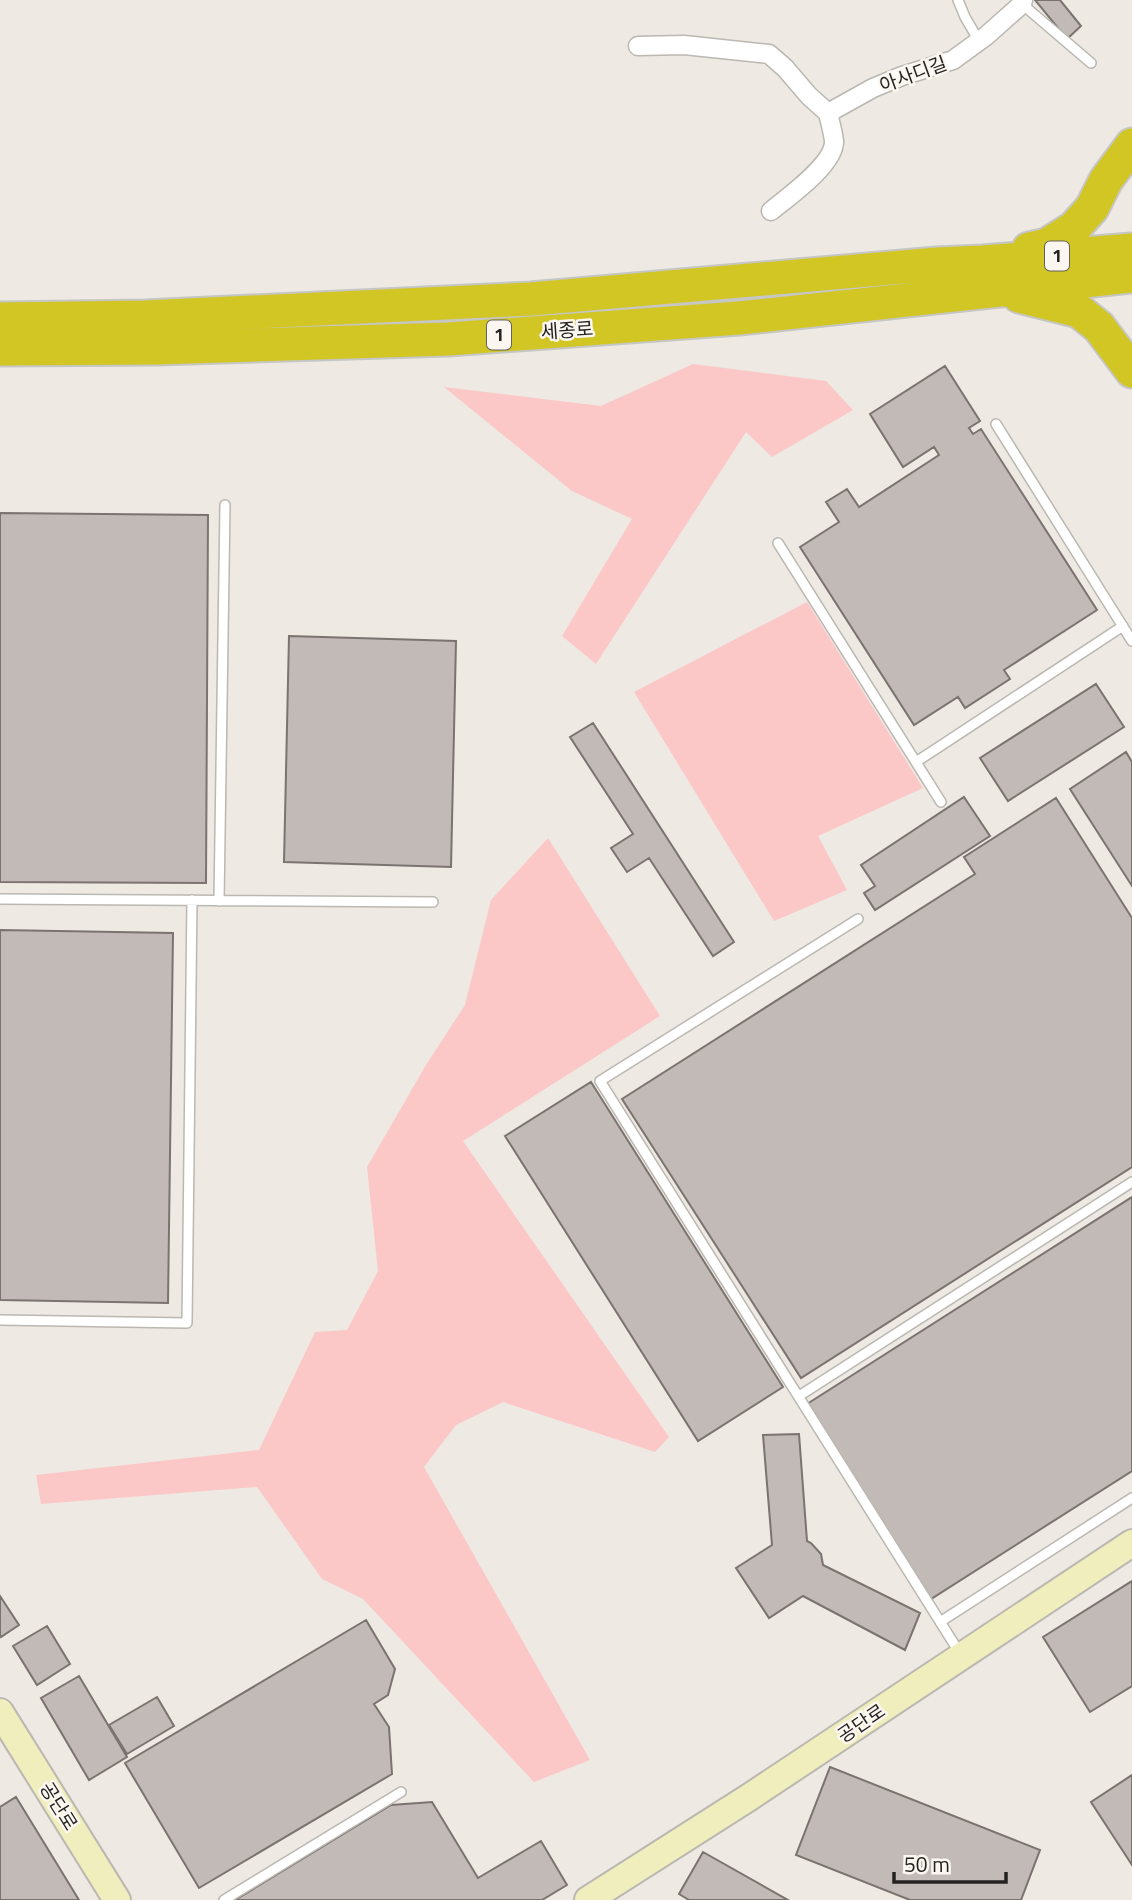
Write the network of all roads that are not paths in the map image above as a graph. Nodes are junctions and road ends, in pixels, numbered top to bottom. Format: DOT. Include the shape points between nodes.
graph roads {
  1 [pos="958,0"];
  2 [pos="1022,2"];
  3 [pos="979,41"];
  4 [pos="638,46"];
  5 [pos="1091,63"];
  6 [pos="828,113"];
  7 [pos="1131,155"];
  8 [pos="771,211"];
  9 [pos="1132,250"];
  10 [pos="989,276"];
  11 [pos="1132,276"];
  12 [pos="0,319"];
  13 [pos="0,349"];
  14 [pos="1132,371"];
  15 [pos="996,424"];
  16 [pos="225,505"];
  17 [pos="778,543"];
  18 [pos="1123,626"];
  19 [pos="1132,641"];
  20 [pos="916,762"];
  21 [pos="940,802"];
  22 [pos="0,899"];
  23 [pos="192,900"];
  24 [pos="219,901"];
  25 [pos="433,902"];
  26 [pos="858,919"];
  27 [pos="1132,1182"];
  28 [pos="0,1320"];
  29 [pos="799,1396"];
  30 [pos="1132,1498"];
  31 [pos="1132,1543"];
  32 [pos="940,1622"];
  33 [pos="962,1656"];
  34 [pos="0,1712"];
  35 [pos="401,1792"];
  36 [pos="117,1900"];
  37 [pos="224,1900"];
  38 [pos="588,1900"];
  1 -- 3 [label="lane"];
  2 -- 3 [label="street, 아사디길"];
  2 -- 5 [label="lane"];
  3 -- 6 [label="street, 아사디길" via="953,60 892,80"];
  4 -- 6 [label="street" via="684,45 769,54"];
  6 -- 8 [label="street" via="834,144 827,159 813,177"];
  7 -- 10 [label="highway" via="1106,180 1092,208 1074,228"];
  9 -- 10 [label="highway, 세종로 / 1"];
  10 -- 11 [label="highway, 세종로 / 1"];
  10 -- 12 [label="highway, 세종로 / 1" via="937,264 531,299"];
  10 -- 13 [label="highway, 세종로 / 1" via="739,317 448,339"];
  10 -- 14 [label="highway" via="1079,311 1099,327"];
  15 -- 18 [label="lane"];
  16 -- 24 [label="lane"];
  17 -- 20 [label="lane"];
  18 -- 19 [label="lane"];
  18 -- 20 [label="lane"];
  20 -- 21 [label="lane"];
  22 -- 23 [label="lane"];
  23 -- 24 [label="lane"];
  23 -- 28 [label="lane" via="187,1323"];
  24 -- 25 [label="lane"];
  26 -- 29 [label="lane" via="600,1081"];
  27 -- 29 [label="lane"];
  29 -- 32 [label="lane"];
  30 -- 32 [label="lane"];
  31 -- 33 [label="street, 공단로"];
  32 -- 33 [label="lane"];
  33 -- 38 [label="street, 공단로"];
  34 -- 36 [label="street, 공단로"];
  35 -- 37 [label="lane"];
}
